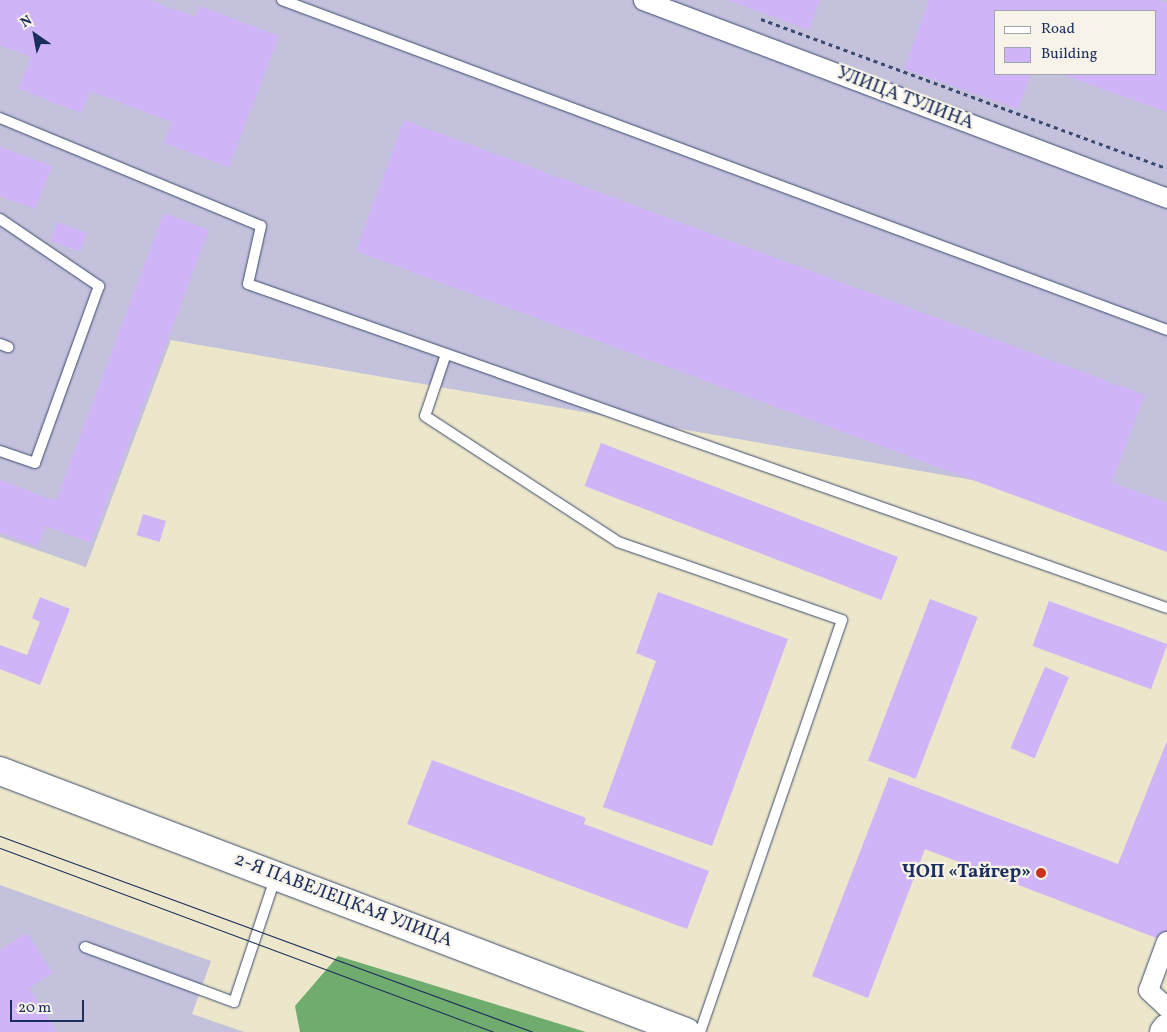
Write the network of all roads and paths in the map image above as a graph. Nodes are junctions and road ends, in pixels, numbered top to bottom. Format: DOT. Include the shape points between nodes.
graph roads {
  1 [pos="282,0"];
  2 [pos="643,0"];
  3 [pos="756,17"];
  4 [pos="0,118"];
  5 [pos="1167,168"];
  6 [pos="1167,198"];
  7 [pos="0,219"];
  8 [pos="1167,330"];
  9 [pos="446,354"];
  10 [pos="0,451"];
  11 [pos="1167,608"];
  12 [pos="0,771"];
  13 [pos="276,876"];
  14 [pos="1166,941"];
  15 [pos="86,947"];
  16 [pos="1167,1008"];
  17 [pos="1167,1028"];
  18 [pos="686,1032"];
  19 [pos="700,1032"];
  20 [pos="1164,1032"];
  1 -- 8 [label="lane"];
  2 -- 6 [label="street, УЛИЦА ТУЛИНА"];
  3 -- 5 [label="path"];
  4 -- 9 [label="lane" via="261,226 248,284"];
  7 -- 10 [label="lane" via="99,286 35,463"];
  9 -- 11 [label="lane"];
  9 -- 19 [label="lane" via="426,416 618,542 842,620"];
  12 -- 13 [label="main road, 2-Я ПАВЕЛЕЦКАЯ УЛИЦА"];
  13 -- 15 [label="lane" via="234,1002"];
  13 -- 18 [label="main road, 2-Я ПАВЕЛЕЦКАЯ УЛИЦА"];
  14 -- 16 [label="street" via="1148,990"];
  17 -- 20 [label="main road"];
}
